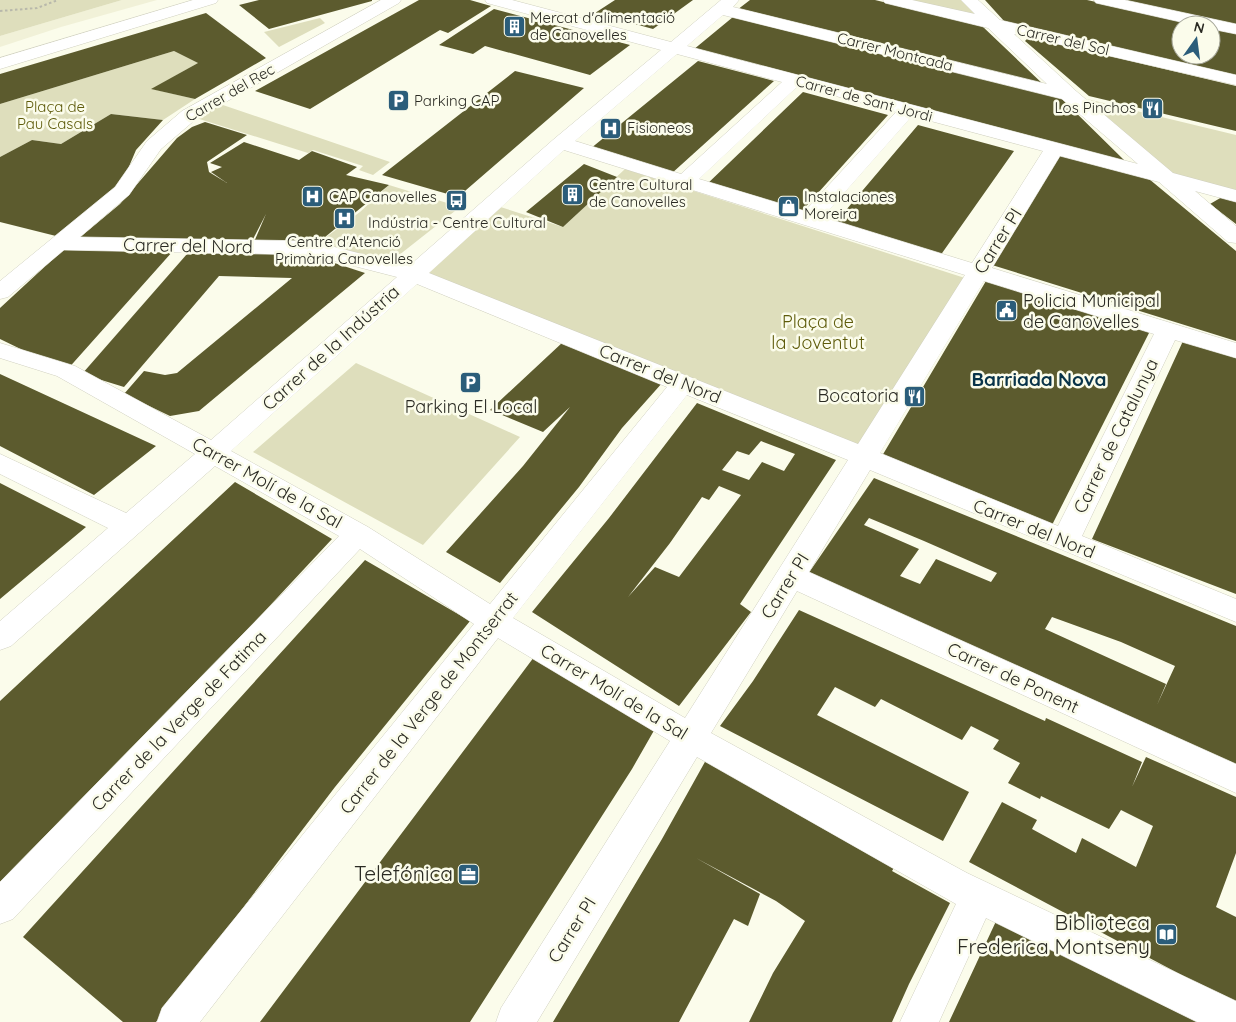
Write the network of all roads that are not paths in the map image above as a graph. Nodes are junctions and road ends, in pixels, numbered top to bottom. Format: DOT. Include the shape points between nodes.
graph roads {
  1 [pos="210,0"];
  2 [pos="393,0"];
  3 [pos="493,0"];
  4 [pos="891,0"];
  5 [pos="969,0"];
  6 [pos="1102,0"];
  7 [pos="726,5"];
  8 [pos="994,24"];
  9 [pos="1236,29"];
  10 [pos="673,48"];
  11 [pos="0,64"];
  12 [pos="794,80"];
  13 [pos="1236,80"];
  14 [pos="1069,96"];
  15 [pos="908,110"];
  16 [pos="561,143"];
  17 [pos="1054,149"];
  18 [pos="1167,178"];
  19 [pos="685,181"];
  20 [pos="1236,196"];
  21 [pos="809,220"];
  22 [pos="1236,237"];
  23 [pos="59,243"];
  24 [pos="979,272"];
  25 [pos="413,274"];
  26 [pos="0,292"];
  27 [pos="1168,330"];
  28 [pos="0,350"];
  29 [pos="1236,351"];
  30 [pos="682,384"];
  31 [pos="213,453"];
  32 [pos="863,458"];
  33 [pos="0,463"];
  34 [pos="127,526"];
  35 [pos="358,534"];
  36 [pos="1065,541"];
  37 [pos="791,576"];
  38 [pos="1236,611"];
  39 [pos="493,621"];
  40 [pos="0,638"];
  41 [pos="691,738"];
  42 [pos="1236,779"];
  43 [pos="978,896"];
  44 [pos="0,907"];
  45 [pos="1236,1021"];
  46 [pos="176,1022"];
  47 [pos="515,1022"];
  48 [pos="918,1022"];
  1 -- 11 [label="street"];
  2 -- 23 [label="street, Carrer del Rec" via="189,115 154,145 122,191"];
  3 -- 10 [label="street, Carrer de Sant Jordi"];
  4 -- 8 [label="street, Carrer del Sol"];
  5 -- 8 [label="street"];
  6 -- 9 [label="street"];
  7 -- 10 [label="street, Carrer de la Indústria"];
  7 -- 14 [label="street, Carrer Montcada"];
  8 -- 13 [label="street, Carrer del Sol"];
  8 -- 14 [label="street"];
  10 -- 12 [label="street, Carrer de Sant Jordi"];
  10 -- 16 [label="street, Carrer de la Indústria"];
  12 -- 15 [label="street, Carrer de Sant Jordi"];
  12 -- 19 [label="street"];
  14 -- 18 [label="street"];
  15 -- 17 [label="street, Carrer de Sant Jordi"];
  15 -- 21 [label="street"];
  16 -- 19 [label="street"];
  16 -- 25 [label="street, Carrer de la Indústria"];
  17 -- 18 [label="street, Carrer de Sant Jordi"];
  17 -- 24 [label="street, Carrer PI"];
  18 -- 20 [label="street, Carrer de Sant Jordi"];
  18 -- 22 [label="street"];
  19 -- 21 [label="street"];
  21 -- 24 [label="street"];
  23 -- 25 [label="street, Carrer del Nord" via="311,248"];
  23 -- 26 [label="street, Carrer del Rec"];
  24 -- 27 [label="street"];
  24 -- 32 [label="street, Carrer PI"];
  25 -- 30 [label="street, Carrer del Nord"];
  25 -- 31 [label="street, Carrer de la Indústria"];
  27 -- 29 [label="street"];
  27 -- 36 [label="street, Carrer de Catalunya"];
  28 -- 31 [label="street, Carrer Molí de la Sal" via="66,371"];
  30 -- 32 [label="street, Carrer del Nord"];
  30 -- 39 [label="street, Carrer de la Verge de Montserrat"];
  31 -- 34 [label="street, Carrer de la Indústria"];
  31 -- 35 [label="street, Carrer Molí de la Sal"];
  32 -- 36 [label="street, Carrer del Nord"];
  32 -- 37 [label="street, Carrer PI"];
  33 -- 34 [label="street"];
  34 -- 40 [label="street, Carrer de la Indústria"];
  35 -- 39 [label="street, Carrer Molí de la Sal"];
  35 -- 44 [label="street, Carrer de la Verge de Fatima"];
  36 -- 38 [label="street, Carrer del Nord"];
  37 -- 41 [label="street, Carrer PI"];
  37 -- 42 [label="street, Carrer de Ponent"];
  39 -- 41 [label="street, Carrer Molí de la Sal"];
  39 -- 46 [label="street, Carrer de la Verge de Montserrat"];
  41 -- 43 [label="street, Carrer Molí de la Sal"];
  41 -- 47 [label="street, Carrer PI"];
  43 -- 45 [label="street, Carrer Molí de la Sal"];
  43 -- 48 [label="street"];
}
